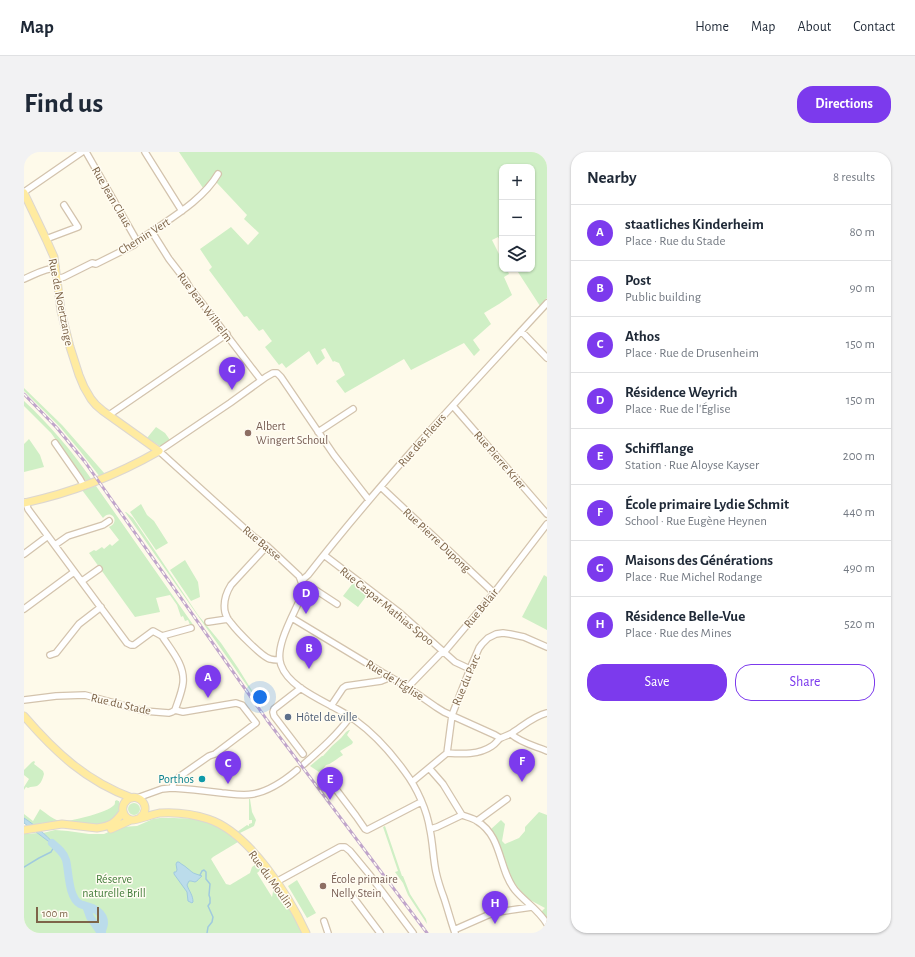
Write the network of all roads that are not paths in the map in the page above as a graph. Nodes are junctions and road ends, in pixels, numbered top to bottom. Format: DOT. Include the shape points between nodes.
graph roads {
  1 [pos="82,152"];
  2 [pos="86,152"];
  3 [pos="145,152"];
  4 [pos="218,174"];
  5 [pos="24,193"];
  6 [pos="64,205"];
  7 [pos="182,211"];
  8 [pos="152,232"];
  9 [pos="46,239"];
  10 [pos="137,241"];
  11 [pos="56,268"];
  12 [pos="24,279"];
  13 [pos="57,279"];
  14 [pos="547,303"];
  15 [pos="522,331"];
  16 [pos="227,334"];
  17 [pos="547,358"];
  18 [pos="261,380"];
  19 [pos="452,406"];
  20 [pos="353,409"];
  21 [pos="109,415"];
  22 [pos="318,432"];
  23 [pos="55,443"];
  24 [pos="159,451"];
  25 [pos="84,486"];
  26 [pos="381,486"];
  27 [pos="369,500"];
  28 [pos="25,502"];
  29 [pos="547,514"];
  30 [pos="109,521"];
  31 [pos="547,524"];
  32 [pos="48,536"];
  33 [pos="55,545"];
  34 [pos="267,546"];
  35 [pos="24,554"];
  36 [pos="324,555"];
  37 [pos="99,569"];
  38 [pos="74,572"];
  39 [pos="82,582"];
  40 [pos="302,583"];
  41 [pos="494,593"];
  42 [pos="337,604"];
  43 [pos="101,607"];
  44 [pos="24,609"];
  45 [pos="292,618"];
  46 [pos="228,619"];
  47 [pos="208,622"];
  48 [pos="191,628"];
  49 [pos="162,636"];
  50 [pos="547,647"];
  51 [pos="444,652"];
  52 [pos="50,654"];
  53 [pos="279,660"];
  54 [pos="470,670"];
  55 [pos="388,676"];
  56 [pos="408,687"];
  57 [pos="300,688"];
  58 [pos="24,700"];
  59 [pos="332,706"];
  60 [pos="175,710"];
  61 [pos="547,713"];
  62 [pos="452,715"];
  63 [pos="24,716"];
  64 [pos="350,717"];
  65 [pos="512,734"];
  66 [pos="500,738"];
  67 [pos="547,750"];
  68 [pos="447,753"];
  69 [pos="303,754"];
  70 [pos="304,764"];
  71 [pos="429,768"];
  72 [pos="297,770"];
  73 [pos="330,775"];
  74 [pos="412,782"];
  75 [pos="172,788"];
  76 [pos="115,791"];
  77 [pos="153,792"];
  78 [pos="134,798"];
  79 [pos="507,799"];
  80 [pos="421,802"];
  81 [pos="145,806"];
  82 [pos="123,809"];
  83 [pos="161,813"];
  84 [pos="462,815"];
  85 [pos="140,818"];
  86 [pos="131,820"];
  87 [pos="477,821"];
  88 [pos="41,828"];
  89 [pos="430,829"];
  90 [pos="26,830"];
  91 [pos="276,882"];
  92 [pos="353,897"];
  93 [pos="532,907"];
  94 [pos="324,921"];
  95 [pos="547,924"];
  96 [pos="454,931"];
  97 [pos="306,933"];
  98 [pos="328,933"];
  99 [pos="380,933"];
  100 [pos="413,933"];
  1 -- 5 [label="street"];
  2 -- 10 [label="street, Rue Jean Claus"];
  3 -- 7 [label="street"];
  4 -- 7 [label="street, Chemin Vert" via="210,186"];
  5 -- 9 [label="main road, Rue de Noertzange"];
  6 -- 9 [label="street" via="78,227"];
  7 -- 8 [label="street, Chemin Vert"];
  8 -- 10 [label="street, Chemin Vert"];
  8 -- 16 [label="street, Rue Jean Wilhelm" via="190,288"];
  9 -- 11 [label="main road, Rue de Noertzange"];
  10 -- 13 [label="street, Chemin Vert" via="134,245 96,264 92,263"];
  11 -- 12 [label="street"];
  11 -- 13 [label="main road, Rue de Noertzange"];
  13 -- 21 [label="main road, Rue de Noertzange" via="61,311 74,362 91,399"];
  14 -- 15 [label="street, Rue des Fleurs"];
  15 -- 17 [label="street"];
  15 -- 19 [label="street, Rue des Fleurs"];
  16 -- 18 [label="street, Rue Jean Wilhelm"];
  16 -- 21 [label="street"];
  18 -- 22 [label="street" via="273,373 281,376"];
  18 -- 24 [label="street"];
  19 -- 26 [label="street, Rue des Fleurs"];
  19 -- 29 [label="street, Rue Pierre Krier"];
  20 -- 22 [label="street"];
  21 -- 24 [label="main road, Rue de Noertzange"];
  22 -- 27 [label="street"];
  23 -- 25 [label="street"];
  24 -- 25 [label="main road"];
  24 -- 34 [label="street, Rue Basse"];
  25 -- 28 [label="main road"];
  26 -- 27 [label="street, Rue des Fleurs"];
  26 -- 41 [label="street, Rue Pierre Dupong"];
  27 -- 36 [label="street, Rue des Fleurs"];
  28 -- 32 [label="street"];
  30 -- 33 [label="street" via="68,536"];
  31 -- 41 [label="street, Rue Belair"];
  32 -- 33 [label="street"];
  32 -- 35 [label="street"];
  33 -- 38 [label="street"];
  34 -- 40 [label="street, Rue Basse" via="299,576"];
  34 -- 46 [label="street" via="227,591 225,612"];
  36 -- 40 [label="street, Rue des Fleurs"];
  36 -- 51 [label="street, Rue Caspar Mathias Spoo" via="400,613"];
  37 -- 39 [label="street"];
  38 -- 39 [label="street"];
  38 -- 44 [label="street"];
  39 -- 43 [label="street"];
  40 -- 42 [label="street"];
  40 -- 45 [label="street" via="301,597"];
  41 -- 51 [label="street, Rue Belair"];
  43 -- 49 [label="street" via="131,646 153,631"];
  43 -- 52 [label="street" via="79,624 56,652"];
  45 -- 53 [label="street" via="282,642"];
  45 -- 55 [label="street, Rue de l'Église"];
  46 -- 47 [label="street"];
  46 -- 53 [label="street" via="266,657"];
  48 -- 49 [label="street"];
  49 -- 60 [label="street" via="179,662 182,674 182,688"];
  50 -- 54 [label="street, Rue du Parc" via="524,637 496,634 479,648"];
  51 -- 54 [label="street, Rue Caspar Mathias Spoo"];
  51 -- 56 [label="street, Rue Belair"];
  53 -- 57 [label="street" via="287,676"];
  54 -- 62 [label="street, Rue du Parc"];
  55 -- 56 [label="street, Rue de l'Église"];
  55 -- 59 [label="street" via="381,681 346,686"];
  56 -- 62 [label="street, Rue de l'Église"];
  57 -- 59 [label="street"];
  57 -- 69 [label="street" via="273,712"];
  58 -- 60 [label="street, Rue du Stade" via="85,695 144,710 169,713"];
  59 -- 64 [label="street"];
  60 -- 75 [label="street, Rue du Stade" via="183,712 239,703 256,723 176,779"];
  61 -- 65 [label="street" via="538,716"];
  62 -- 66 [label="street, Rue de l'Église"];
  62 -- 68 [label="street, Rue du Parc"];
  63 -- 76 [label="main road" via="71,764"];
  64 -- 70 [label="street" via="339,732"];
  64 -- 74 [label="street" via="392,756"];
  65 -- 66 [label="street"];
  65 -- 67 [label="street" via="515,738"];
  66 -- 68 [label="street" via="492,746 476,753"];
  68 -- 71 [label="street"];
  71 -- 74 [label="street"];
  71 -- 84 [label="street" via="443,784"];
  72 -- 75 [label="street" via="271,788 253,794"];
  73 -- 80 [label="street" via="330,780 367,830"];
  74 -- 80 [label="street"];
  75 -- 77 [label="street"];
  76 -- 78 [label="main road"];
  76 -- 82 [label="main road"];
  77 -- 78 [label="street"];
  77 -- 81 [label="street"];
  78 -- 81 [label="main road" via="140,799"];
  78 -- 82 [label="main road" via="126,800"];
  79 -- 87 [label="street"];
  80 -- 89 [label="street"];
  81 -- 83 [label="main road" via="151,811"];
  81 -- 85 [label="main road" via="144,814"];
  82 -- 86 [label="main road" via="126,817"];
  82 -- 88 [label="main road" via="114,823 103,828 62,824"];
  83 -- 85 [label="main road"];
  83 -- 91 [label="main road, Rue du Moulin" via="195,816 224,827 256,855"];
  84 -- 87 [label="street"];
  84 -- 89 [label="street"];
  85 -- 86 [label="main road"];
  86 -- 88 [label="main road" via="98,832 72,828"];
  87 -- 93 [label="street" via="492,835 510,883"];
  88 -- 90 [label="main road"];
  89 -- 96 [label="street" via="436,873"];
  91 -- 97 [label="main road, Rue du Moulin"];
  91 -- 100 [label="street" via="345,847 369,874"];
  92 -- 99 [label="street"];
  93 -- 95 [label="street"];
  93 -- 96 [label="street" via="488,915"];
  94 -- 98 [label="street"];
}
